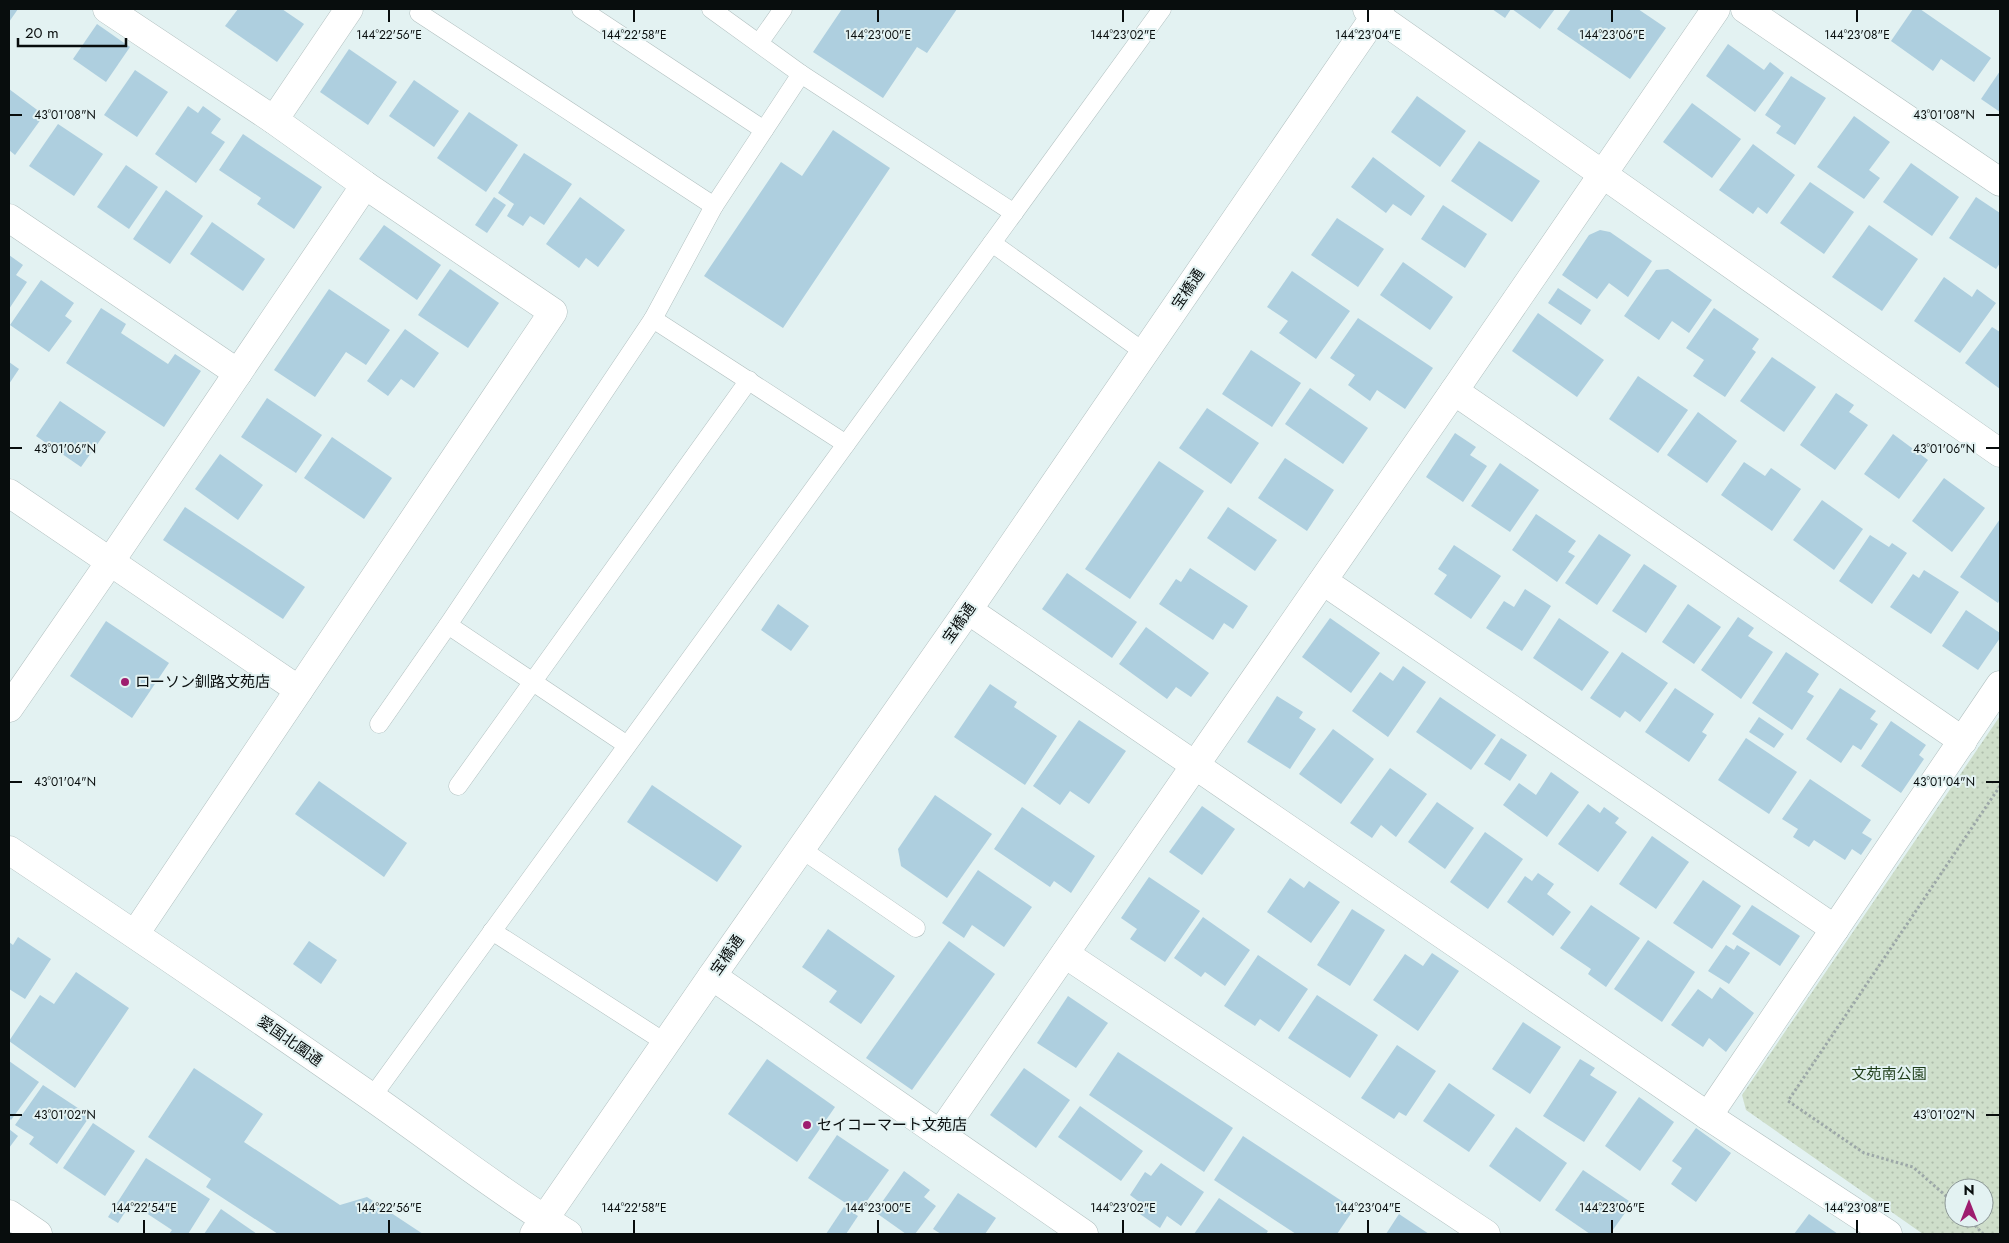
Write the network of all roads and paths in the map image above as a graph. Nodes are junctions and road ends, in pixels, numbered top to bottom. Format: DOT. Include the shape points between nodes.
graph roads {
  1 [pos="107,9"];
  2 [pos="349,9"];
  3 [pos="581,9"];
  4 [pos="711,9"];
  5 [pos="783,9"];
  6 [pos="1162,9"];
  7 [pos="1716,9"];
  8 [pos="1745,9"];
  9 [pos="1374,11"];
  10 [pos="419,13"];
  11 [pos="759,43"];
  12 [pos="801,74"];
  13 [pos="274,120"];
  14 [pos="764,130"];
  15 [pos="1603,175"];
  16 [pos="2000,182"];
  17 [pos="365,185"];
  18 [pos="714,206"];
  19 [pos="1014,212"];
  20 [pos="9,218"];
  21 [pos="992,243"];
  22 [pos="653,319"];
  23 [pos="1144,352"];
  24 [pos="238,373"];
  25 [pos="749,380"];
  26 [pos="1454,391"];
  27 [pos="846,444"];
  28 [pos="2000,453"];
  29 [pos="9,493"];
  30 [pos="110,562"];
  31 [pos="1323,581"];
  32 [pos="968,610"];
  33 [pos="448,625"];
  34 [pos="533,682"];
  35 [pos="2000,685"];
  36 [pos="299,690"];
  37 [pos="9,708"];
  38 [pos="379,724"];
  39 [pos="1963,741"];
  40 [pos="627,746"];
  41 [pos="1196,765"];
  42 [pos="458,786"];
  43 [pos="2000,788"];
  44 [pos="801,849"];
  45 [pos="9,850"];
  46 [pos="916,928"];
  47 [pos="1835,929"];
  48 [pos="492,931"];
  49 [pos="135,934"];
  50 [pos="1065,954"];
  51 [pos="712,976"];
  52 [pos="666,1043"];
  53 [pos="372,1097"];
  54 [pos="1708,1116"];
  55 [pos="940,1134"];
  56 [pos="1944,1194"];
  57 [pos="9,1214"];
  58 [pos="539,1227"];
  59 [pos="38,1234"];
  60 [pos="568,1234"];
  61 [pos="1084,1234"];
  62 [pos="1486,1234"];
  63 [pos="1888,1234"];
  1 -- 13 [label="street"];
  2 -- 13 [label="street"];
  3 -- 14 [label="lane"];
  4 -- 11 [label="lane"];
  5 -- 11 [label="lane"];
  6 -- 19 [label="lane"];
  7 -- 15 [label="street"];
  8 -- 16 [label="street"];
  9 -- 15 [label="street"];
  9 -- 23 [label="street, 宝橋通"];
  10 -- 18 [label="lane"];
  11 -- 12 [label="lane"];
  12 -- 14 [label="lane"];
  12 -- 19 [label="lane"];
  13 -- 17 [label="street"];
  14 -- 18 [label="lane"];
  15 -- 26 [label="street"];
  15 -- 28 [label="street"];
  17 -- 24 [label="street"];
  17 -- 36 [label="street" via="553,312"];
  18 -- 22 [label="lane"];
  19 -- 21 [label="lane"];
  20 -- 24 [label="street"];
  21 -- 23 [label="lane"];
  21 -- 27 [label="lane"];
  22 -- 25 [label="lane"];
  22 -- 33 [label="lane"];
  23 -- 32 [label="street, 宝橋通"];
  24 -- 30 [label="street"];
  25 -- 27 [label="lane"];
  25 -- 34 [label="lane"];
  26 -- 31 [label="street"];
  26 -- 39 [label="street"];
  27 -- 40 [label="lane"];
  29 -- 30 [label="street"];
  30 -- 36 [label="street"];
  30 -- 37 [label="street"];
  31 -- 41 [label="street"];
  31 -- 47 [label="street"];
  32 -- 41 [label="street"];
  32 -- 44 [label="street, 宝橋通"];
  33 -- 34 [label="lane"];
  33 -- 38 [label="lane"];
  34 -- 40 [label="lane"];
  34 -- 42 [label="lane"];
  35 -- 39 [label="street"];
  36 -- 49 [label="street"];
  39 -- 47 [label="street"];
  40 -- 48 [label="lane"];
  41 -- 50 [label="street"];
  41 -- 54 [label="street"];
  43 -- 56 [label="path" via="1788,1101 1864,1153 1913,1167"];
  44 -- 46 [label="lane"];
  44 -- 51 [label="street, 宝橋通"];
  45 -- 49 [label="street, 愛国北園通"];
  47 -- 54 [label="street"];
  48 -- 52 [label="lane"];
  48 -- 53 [label="lane"];
  49 -- 53 [label="street, 愛国北園通"];
  50 -- 55 [label="street"];
  50 -- 62 [label="street"];
  51 -- 52 [label="street, 宝橋通"];
  51 -- 55 [label="street"];
  52 -- 58 [label="street, 宝橋通"];
  53 -- 58 [label="street, 愛国北園通"];
  54 -- 63 [label="street"];
  55 -- 61 [label="street"];
  57 -- 59 [label="street"];
  58 -- 60 [label="street, 愛国北園通"];
}
